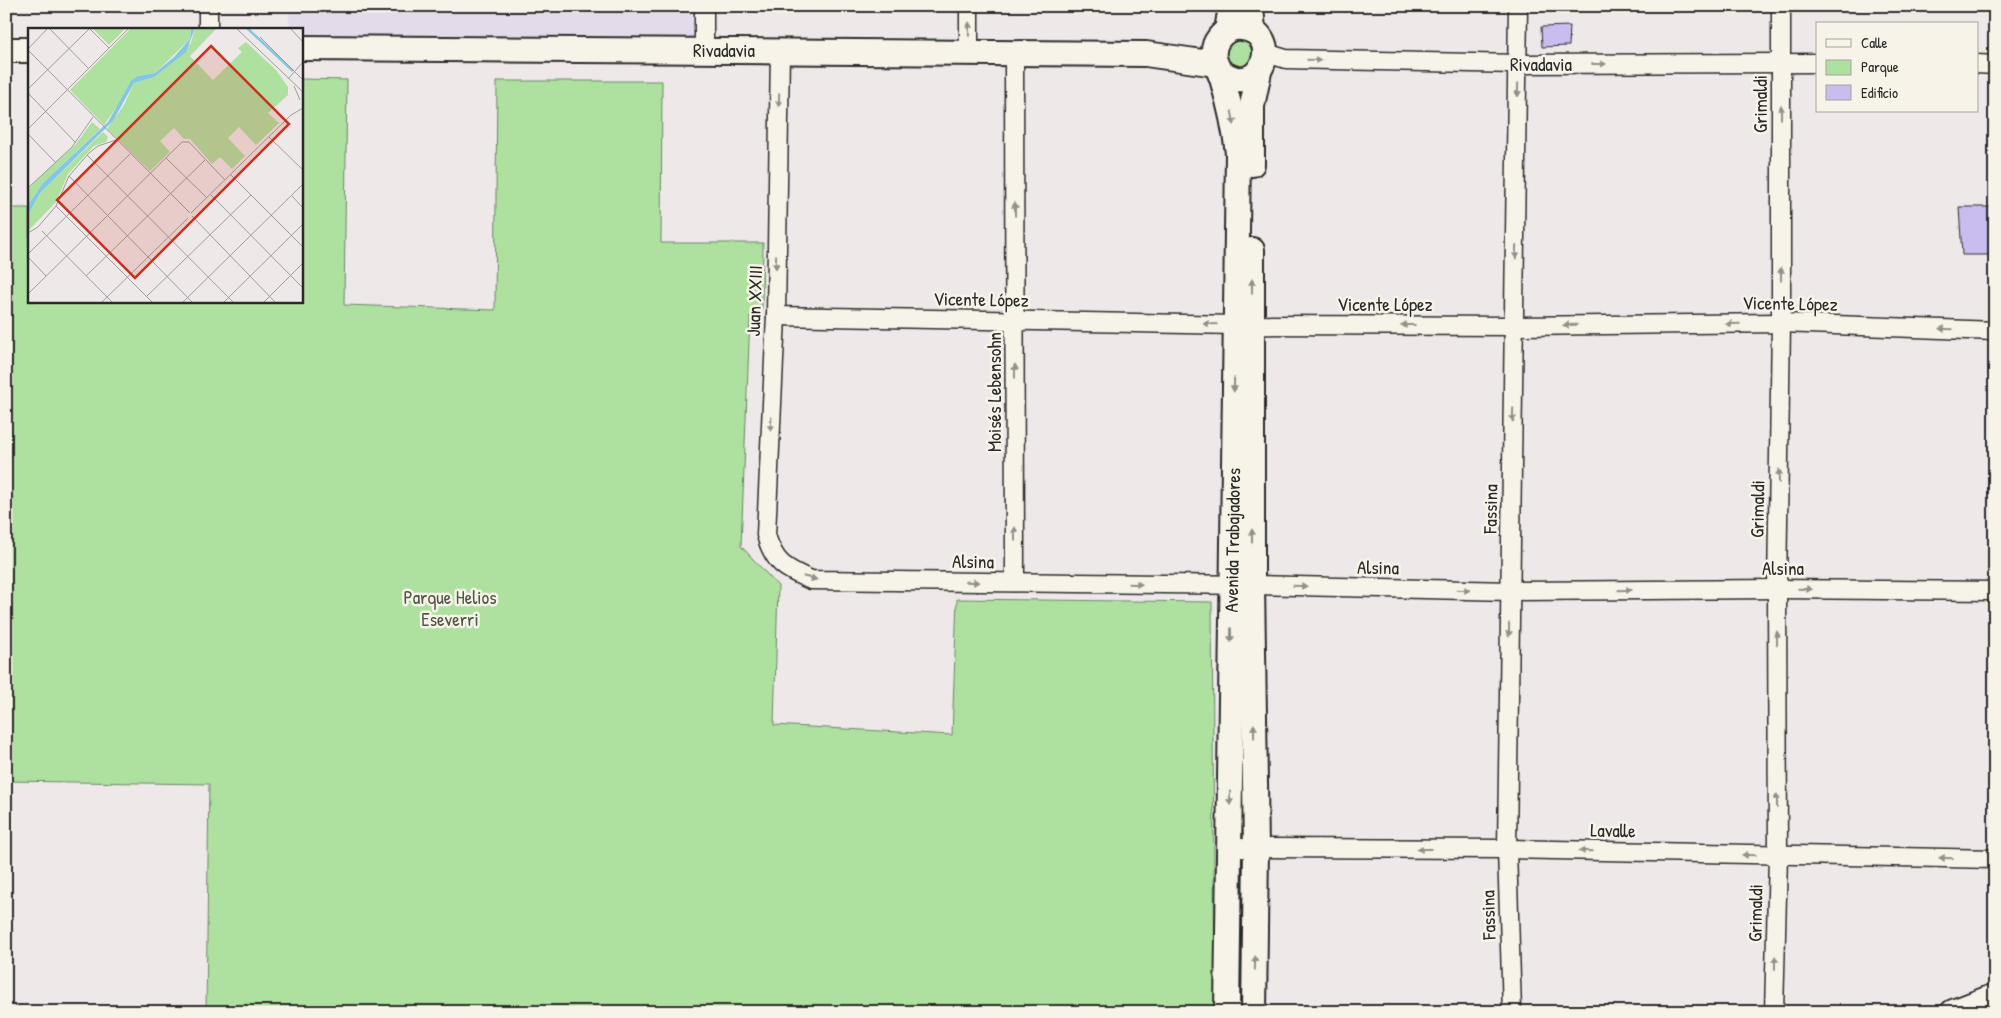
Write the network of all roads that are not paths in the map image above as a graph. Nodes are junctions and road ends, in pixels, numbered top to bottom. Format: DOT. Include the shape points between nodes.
graph roads {
  1 [pos="208,6"];
  2 [pos="704,6"];
  3 [pos="969,6"];
  4 [pos="1231,6"];
  5 [pos="1251,6"];
  6 [pos="1518,6"];
  7 [pos="1781,6"];
  8 [pos="208,28"];
  9 [pos="1252,31"];
  10 [pos="1223,34"];
  11 [pos="302,48"];
  12 [pos="6,50"];
  13 [pos="28,50"];
  14 [pos="704,50"];
  15 [pos="780,51"];
  16 [pos="969,52"];
  17 [pos="1014,52"];
  18 [pos="1146,54"];
  19 [pos="1262,62"];
  20 [pos="1781,62"];
  21 [pos="1816,63"];
  22 [pos="1518,64"];
  23 [pos="1978,64"];
  24 [pos="1995,64"];
  25 [pos="1218,67"];
  26 [pos="776,316"];
  27 [pos="1015,321"];
  28 [pos="1781,323"];
  29 [pos="1244,325"];
  30 [pos="1515,326"];
  31 [pos="1995,330"];
  32 [pos="771,552"];
  33 [pos="1015,582"];
  34 [pos="1241,584"];
  35 [pos="1777,588"];
  36 [pos="1510,591"];
  37 [pos="1995,591"];
  38 [pos="1230,848"];
  39 [pos="1256,848"];
  40 [pos="1507,849"];
  41 [pos="1778,856"];
  42 [pos="1995,859"];
  43 [pos="1995,996"];
  44 [pos="1227,1012"];
  45 [pos="1254,1012"];
  46 [pos="1512,1012"];
  47 [pos="1774,1012"];
  48 [pos="1953,1012"];
  1 -- 8 [label="street"];
  2 -- 14 [label="street"];
  16 -- 3 [label="street, one-way"];
  4 -- 10 [label="main road"];
  5 -- 9 [label="main road"];
  6 -- 22 [label="street, Fassina"];
  7 -- 20 [label="street, Grimaldi"];
  9 -- 10 [label="main road" via="1235,28"];
  9 -- 19 [label="main road" via="1264,44"];
  10 -- 18 [label="main road, Rivadavia" via="1188,48"];
  10 -- 25 [label="main road" via="1215,46"];
  11 -- 14 [label="main road, Rivadavia"];
  12 -- 13 [label="main road"];
  14 -- 15 [label="main road, Rivadavia"];
  15 -- 16 [label="main road, Rivadavia"];
  15 -- 26 [label="street, Juan XXIII, one-way"];
  16 -- 17 [label="main road, Rivadavia"];
  17 -- 18 [label="main road, Rivadavia"];
  27 -- 17 [label="street, Moisés Lebensohn, one-way"];
  18 -- 25 [label="main road, Rivadavia"];
  19 -- 22 [label="street, Rivadavia, one-way" via="1286,59"];
  19 -- 25 [label="main road" via="1252,77 1244,80 1235,79"];
  29 -- 19 [label="main road, Avenida Trabajadores, one-way" via="1252,106"];
  20 -- 21 [label="street, Rivadavia"];
  22 -- 20 [label="street, Rivadavia, one-way"];
  28 -- 20 [label="street, Grimaldi, one-way"];
  22 -- 30 [label="street, Fassina, one-way"];
  23 -- 24 [label="street"];
  25 -- 29 [label="main road, Avenida Trabajadores, one-way" via="1233,116 1238,153"];
  26 -- 27 [label="street, Vicente López"];
  26 -- 32 [label="street, Juan XXIII, one-way" via="766,535"];
  29 -- 27 [label="street, Vicente López, one-way"];
  33 -- 27 [label="street, Moisés Lebensohn, one-way"];
  28 -- 30 [label="street, Vicente López, one-way"];
  31 -- 28 [label="street, Vicente López, one-way"];
  35 -- 28 [label="street, Grimaldi, one-way"];
  30 -- 29 [label="street, Vicente López, one-way"];
  29 -- 34 [label="main road, Avenida Trabajadores"];
  30 -- 36 [label="street, Fassina, one-way"];
  32 -- 33 [label="street, Alsina, one-way" via="788,570 811,580"];
  33 -- 34 [label="street, Alsina, one-way"];
  34 -- 36 [label="street, Alsina, one-way"];
  34 -- 38 [label="main road, Avenida Trabajadores, one-way"];
  39 -- 34 [label="main road, Avenida Trabajadores, one-way"];
  36 -- 35 [label="street, Alsina, one-way"];
  35 -- 37 [label="street, Alsina, one-way"];
  41 -- 35 [label="street, Grimaldi, one-way"];
  36 -- 40 [label="street, Fassina, one-way"];
  38 -- 39 [label="street, Lavalle"];
  38 -- 44 [label="main road, Avenida Trabajadores"];
  40 -- 39 [label="street, Lavalle, one-way"];
  45 -- 39 [label="main road, Avenida Trabajadores, one-way"];
  41 -- 40 [label="street, Lavalle, one-way"];
  40 -- 46 [label="street, Fassina"];
  42 -- 41 [label="street, Lavalle, one-way"];
  47 -- 41 [label="street, Grimaldi, one-way"];
  43 -- 48 [label="main road"];
}
